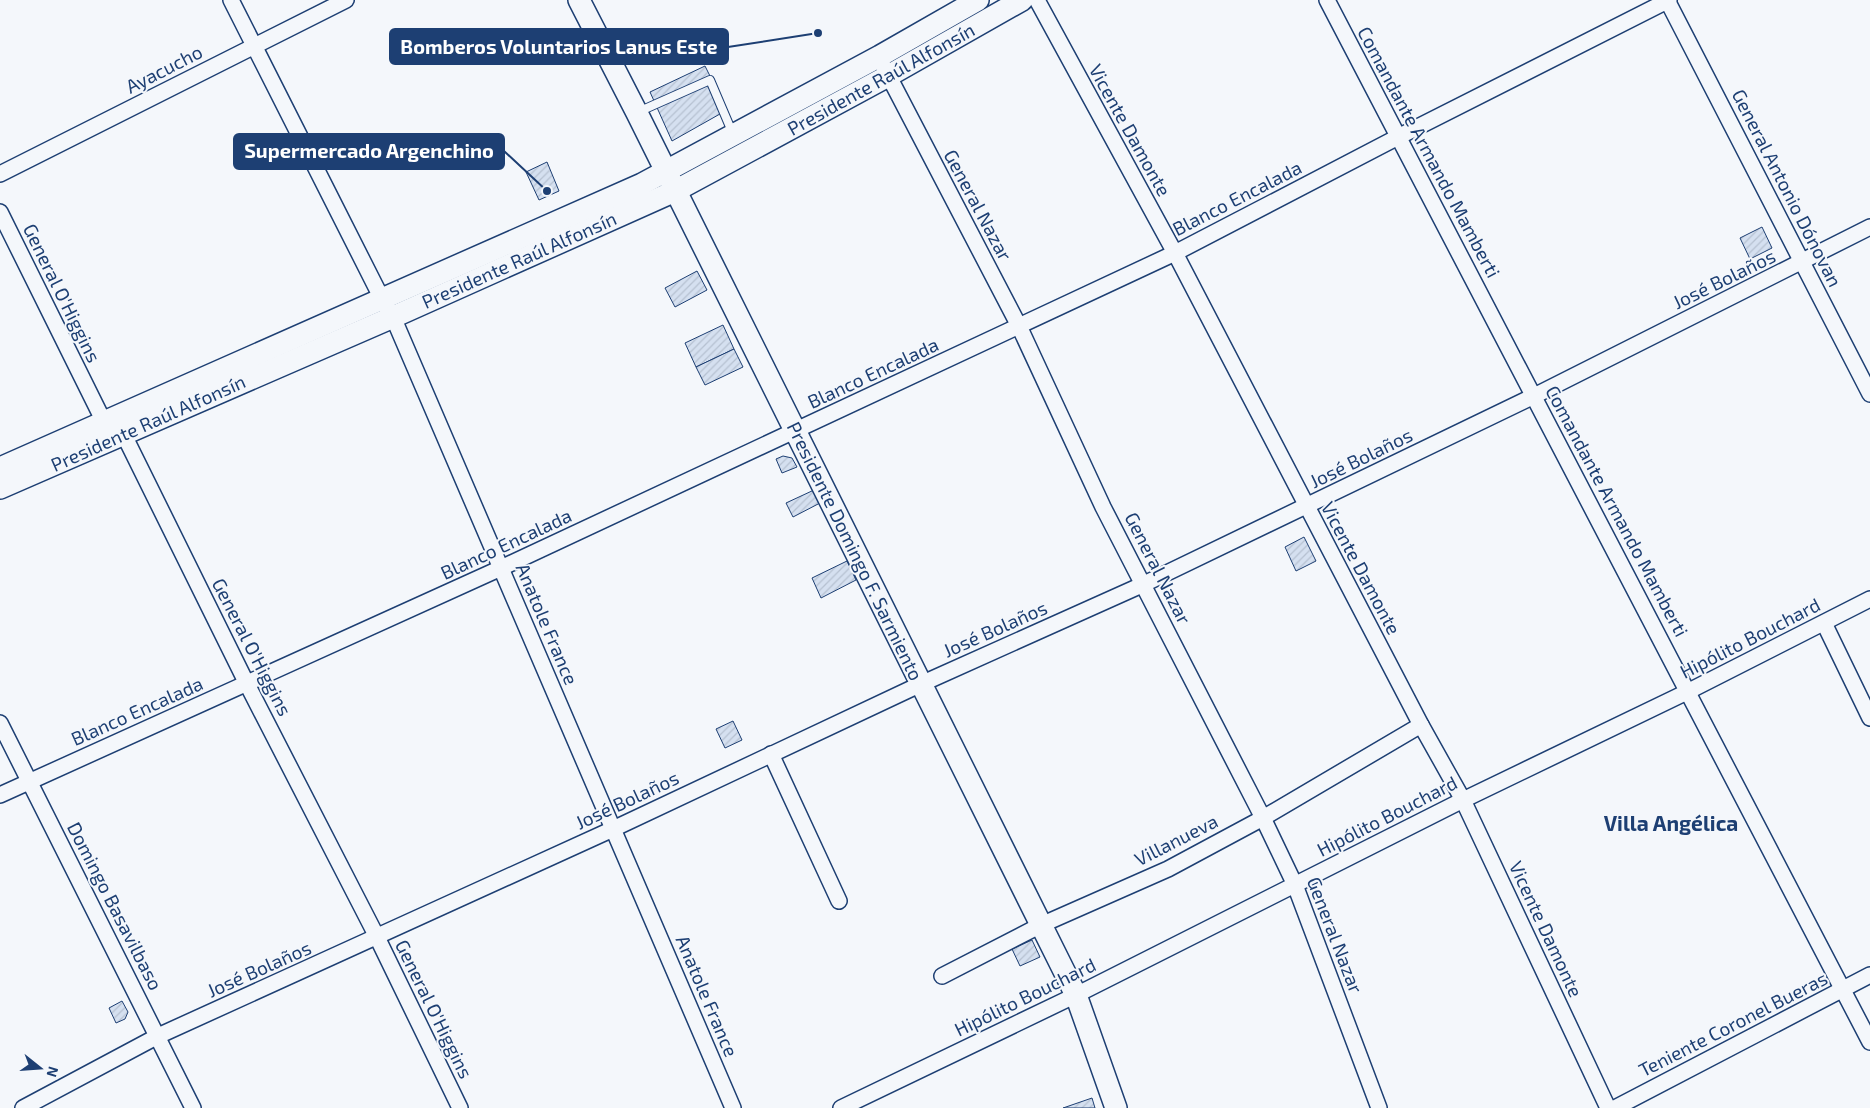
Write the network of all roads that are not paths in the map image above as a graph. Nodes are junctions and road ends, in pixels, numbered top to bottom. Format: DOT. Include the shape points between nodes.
graph roads {
  1 [pos="231,0"];
  2 [pos="346,0"];
  3 [pos="579,0"];
  4 [pos="978,0"];
  5 [pos="1022,0"];
  6 [pos="1037,0"];
  7 [pos="1327,0"];
  8 [pos="1668,0"];
  9 [pos="254,46"];
  10 [pos="880,56"];
  11 [pos="888,76"];
  12 [pos="637,113"];
  13 [pos="733,134"];
  14 [pos="1398,137"];
  15 [pos="665,172"];
  16 [pos="0,174"];
  17 [pos="675,191"];
  18 [pos="0,212"];
  19 [pos="1870,227"];
  20 [pos="1175,253"];
  21 [pos="1803,262"];
  22 [pos="382,299"];
  23 [pos="392,317"];
  24 [pos="1019,326"];
  25 [pos="1870,394"];
  26 [pos="1534,396"];
  27 [pos="104,422"];
  28 [pos="796,432"];
  29 [pos="123,433"];
  30 [pos="0,468"];
  31 [pos="0,488"];
  32 [pos="1306,507"];
  33 [pos="501,568"];
  34 [pos="1144,584"];
  35 [pos="1870,599"];
  36 [pos="1824,622"];
  37 [pos="247,684"];
  38 [pos="920,684"];
  39 [pos="1689,691"];
  40 [pos="1870,718"];
  41 [pos="0,723"];
  42 [pos="1421,725"];
  43 [pos="772,754"];
  44 [pos="30,782"];
  45 [pos="0,795"];
  46 [pos="1463,800"];
  47 [pos="1262,818"];
  48 [pos="613,829"];
  49 [pos="1295,885"];
  50 [pos="839,901"];
  51 [pos="1041,925"];
  52 [pos="378,937"];
  53 [pos="1870,975"];
  54 [pos="942,976"];
  55 [pos="1842,990"];
  56 [pos="1076,994"];
  57 [pos="158,1036"];
  58 [pos="1870,1042"];
  59 [pos="22,1108"];
  60 [pos="193,1108"];
  61 [pos="460,1108"];
  62 [pos="733,1108"];
  63 [pos="841,1108"];
  64 [pos="1116,1108"];
  65 [pos="1379,1108"];
  66 [pos="1608,1108"];
  67 [pos="1615,1108"];
  1 -- 9 [label="street, Anatole France"];
  2 -- 9 [label="street, Ayacucho"];
  3 -- 12 [label="main road, Presidente Domingo F. Sarmiento"];
  4 -- 10 [label="main road, Presidente Raúl Alfonsín"];
  5 -- 11 [label="main road, Presidente Raúl Alfonsín"];
  6 -- 20 [label="street, Vicente Damonte"];
  7 -- 14 [label="street, Comandante Armando Mamberti"];
  8 -- 14 [label="street, Blanco Encalada"];
  8 -- 21 [label="street, General Antonio Dónovan"];
  9 -- 16 [label="street, Ayacucho"];
  9 -- 22 [label="street, Anatole France"];
  10 -- 11 [label="street, General Nazar"];
  10 -- 13 [label="main road, Presidente Raúl Alfonsín"];
  11 -- 17 [label="main road, Presidente Raúl Alfonsín"];
  11 -- 24 [label="street, General Nazar"];
  12 -- 13 [label="lane" via="710,80"];
  12 -- 15 [label="main road, Presidente Domingo F. Sarmiento"];
  13 -- 15 [label="main road, Presidente Raúl Alfonsín"];
  14 -- 20 [label="street, Blanco Encalada"];
  14 -- 26 [label="street, Comandante Armando Mamberti"];
  15 -- 17 [label="main road, Presidente Domingo F. Sarmiento"];
  15 -- 22 [label="main road, Presidente Raúl Alfonsín"];
  17 -- 23 [label="main road, Presidente Raúl Alfonsín"];
  17 -- 28 [label="main road, Presidente Domingo F. Sarmiento"];
  18 -- 27 [label="street, General O'Higgins"];
  19 -- 21 [label="street, José Bolaños"];
  20 -- 24 [label="street, Blanco Encalada"];
  20 -- 32 [label="street, Vicente Damonte"];
  21 -- 25 [label="street, General Antonio Dónovan"];
  21 -- 26 [label="street, José Bolaños"];
  22 -- 23 [label="street, Anatole France"];
  22 -- 27 [label="main road, Presidente Raúl Alfonsín"];
  23 -- 29 [label="main road, Presidente Raúl Alfonsín"];
  23 -- 33 [label="street, Anatole France"];
  24 -- 28 [label="street, Blanco Encalada"];
  24 -- 34 [label="street, General Nazar" via="1103,507"];
  26 -- 32 [label="street, José Bolaños"];
  26 -- 39 [label="street, Comandante Armando Mamberti"];
  27 -- 29 [label="street"];
  27 -- 30 [label="main road, Presidente Raúl Alfonsín"];
  28 -- 33 [label="street, Blanco Encalada"];
  28 -- 38 [label="main road, Presidente Domingo F. Sarmiento"];
  29 -- 31 [label="main road, Presidente Raúl Alfonsín"];
  29 -- 37 [label="street, General O'Higgins"];
  32 -- 34 [label="street, José Bolaños"];
  32 -- 42 [label="street, Vicente Damonte"];
  33 -- 37 [label="street, Blanco Encalada"];
  33 -- 48 [label="street, Anatole France"];
  34 -- 38 [label="street, José Bolaños"];
  34 -- 47 [label="street, General Nazar"];
  35 -- 36 [label="street, Hipólito Bouchard"];
  36 -- 39 [label="street, Hipólito Bouchard"];
  36 -- 40 [label="street"];
  37 -- 44 [label="street, Blanco Encalada"];
  37 -- 52 [label="street, General O'Higgins"];
  38 -- 43 [label="street, José Bolaños"];
  38 -- 51 [label="main road, Presidente Domingo F. Sarmiento"];
  39 -- 46 [label="street, Hipólito Bouchard"];
  39 -- 55 [label="street, Comandante Armando Mamberti"];
  41 -- 44 [label="street, Domingo Basavilbaso"];
  42 -- 46 [label="street, Vicente Damonte"];
  42 -- 47 [label="street, Villanueva"];
  43 -- 48 [label="street, José Bolaños"];
  43 -- 50 [label="street"];
  44 -- 45 [label="street, Blanco Encalada"];
  44 -- 57 [label="street, Domingo Basavilbaso"];
  46 -- 49 [label="street, Hipólito Bouchard"];
  46 -- 66 [label="street, Vicente Damonte"];
  47 -- 49 [label="street, General Nazar"];
  47 -- 51 [label="street, Villanueva" via="1168,869"];
  48 -- 52 [label="street, José Bolaños"];
  48 -- 62 [label="street, Anatole France"];
  49 -- 56 [label="street, Hipólito Bouchard"];
  49 -- 65 [label="street, General Nazar"];
  51 -- 54 [label="street, Villanueva"];
  51 -- 56 [label="main road, Presidente Domingo F. Sarmiento"];
  52 -- 57 [label="street, José Bolaños"];
  52 -- 61 [label="street, General O'Higgins"];
  53 -- 55 [label="street, Teniente Coronel Bueras"];
  55 -- 58 [label="street, Comandante Armando Mamberti"];
  55 -- 67 [label="street, Teniente Coronel Bueras"];
  56 -- 63 [label="street, Hipólito Bouchard"];
  56 -- 64 [label="main road, Presidente Domingo F. Sarmiento"];
  57 -- 59 [label="street, José Bolaños"];
  57 -- 60 [label="street, Domingo Basavilbaso"];
}
